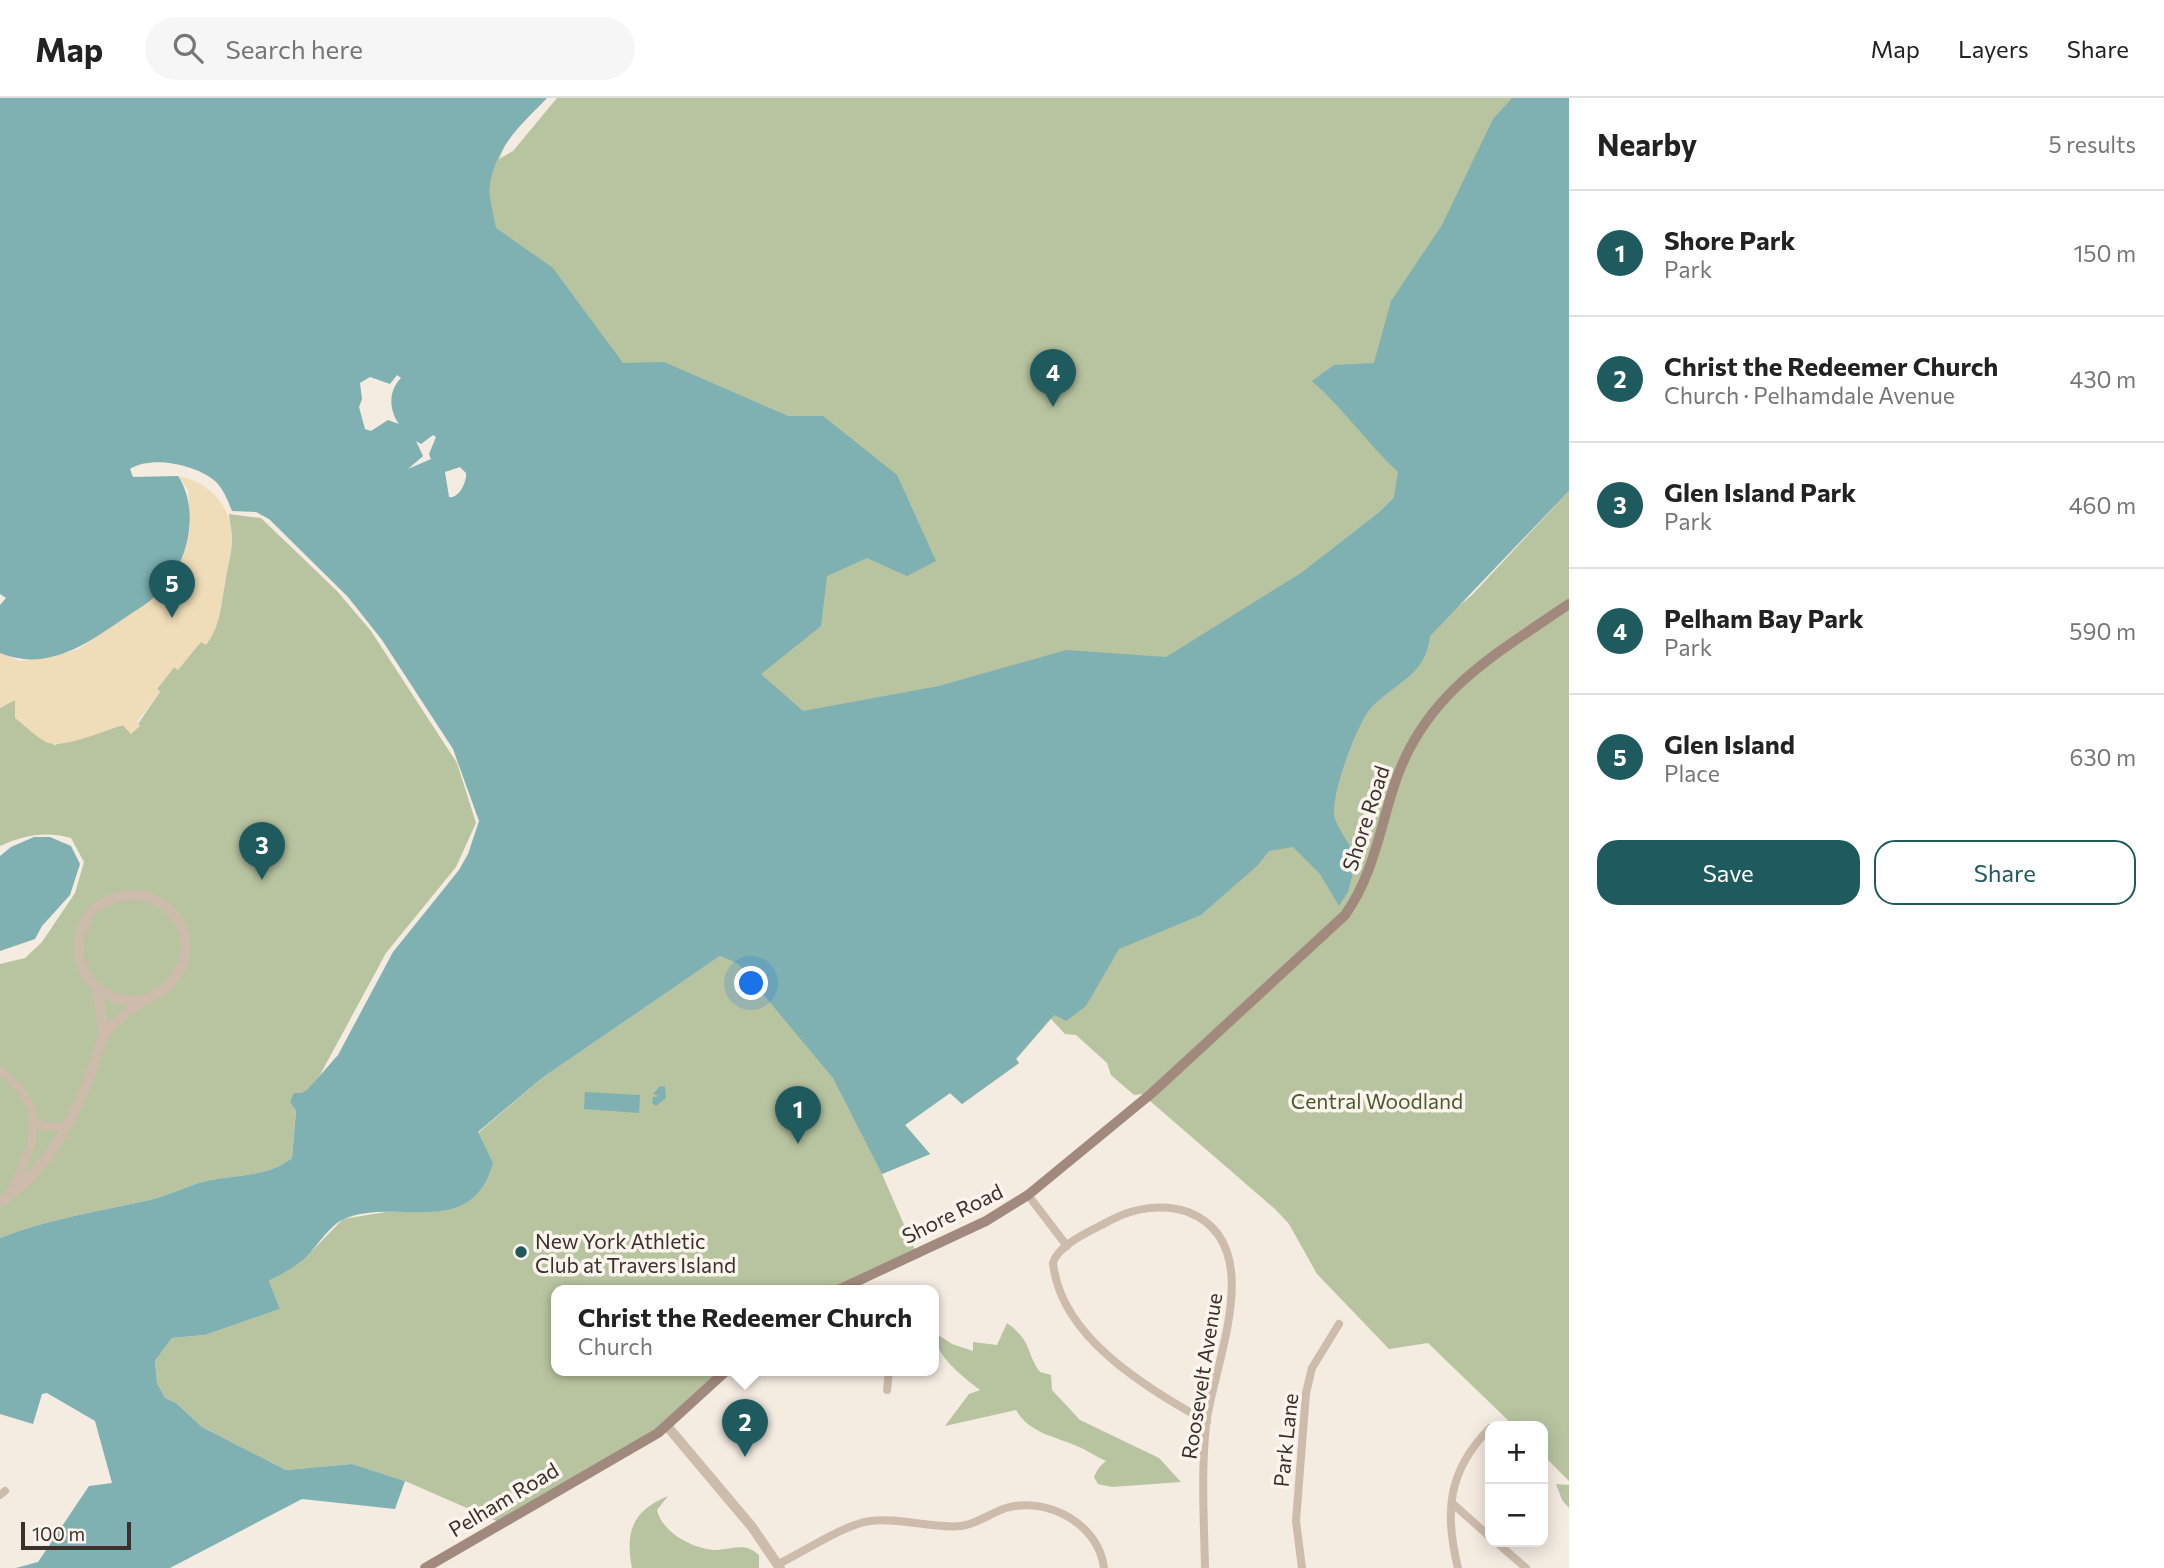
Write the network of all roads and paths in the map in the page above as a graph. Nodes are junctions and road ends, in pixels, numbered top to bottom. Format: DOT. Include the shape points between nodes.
graph roads {
  1 [pos="1569,604"];
  2 [pos="95,987"];
  3 [pos="143,1000"];
  4 [pos="104,1037"];
  5 [pos="0,1072"];
  6 [pos="33,1121"];
  7 [pos="65,1127"];
  8 [pos="1028,1195"];
  9 [pos="3,1200"];
  10 [pos="1067,1246"];
  11 [pos="855,1285"];
  12 [pos="1339,1324"];
  13 [pos="721,1376"];
  14 [pos="888,1376"];
  15 [pos="887,1390"];
  16 [pos="1207,1422"];
  17 [pos="667,1426"];
  18 [pos="1485,1435"];
  19 [pos="1452,1503"];
  20 [pos="1485,1532"];
  21 [pos="1502,1547"];
  22 [pos="779,1566"];
  23 [pos="425,1568"];
  24 [pos="1104,1568"];
  25 [pos="1205,1568"];
  26 [pos="1302,1568"];
  27 [pos="1458,1568"];
  28 [pos="1526,1568"];
  1 -- 8 [label="main road, Shore Road" via="1472,671 1438,703 1405,759 1365,884 1345,915 1136,1105"];
  2 -- 3 [label="street" via="120,1000"];
  2 -- 3 [label="street" via="79,960 84,923 111,898 146,897 175,916 185,950 174,981"];
  2 -- 4 [label="street"];
  3 -- 4 [label="street"];
  4 -- 7 [label="street"];
  5 -- 6 [label="street" via="23,1095"];
  6 -- 7 [label="street"];
  6 -- 9 [label="street" via="31,1151"];
  7 -- 9 [label="street" via="42,1165"];
  8 -- 10 [label="street"];
  8 -- 11 [label="main road, Shore Road" via="986,1221"];
  10 -- 16 [label="street" via="1056,1254 1054,1269 1072,1311 1094,1342 1115,1364"];
  10 -- 16 [label="street, Roosevelt Avenue" via="1114,1219 1159,1207 1191,1213 1219,1238 1230,1259 1233,1287"];
  12 -- 26 [label="street, Park Lane" via="1312,1367 1306,1393 1296,1521"];
  13 -- 17 [label="main road"];
  14 -- 15 [label="street"];
  16 -- 25 [label="street, Roosevelt Avenue"];
  17 -- 22 [label="street"];
  17 -- 23 [label="main road, Pelham Road"];
  18 -- 19 [label="street" via="1462,1465"];
  19 -- 20 [label="street"];
  19 -- 27 [label="street" via="1449,1533"];
  21 -- 28 [label="street"];
  22 -- 24 [label="street" via="867,1521 964,1525 1005,1508 1029,1506 1061,1512 1077,1522 1097,1548"];
}
